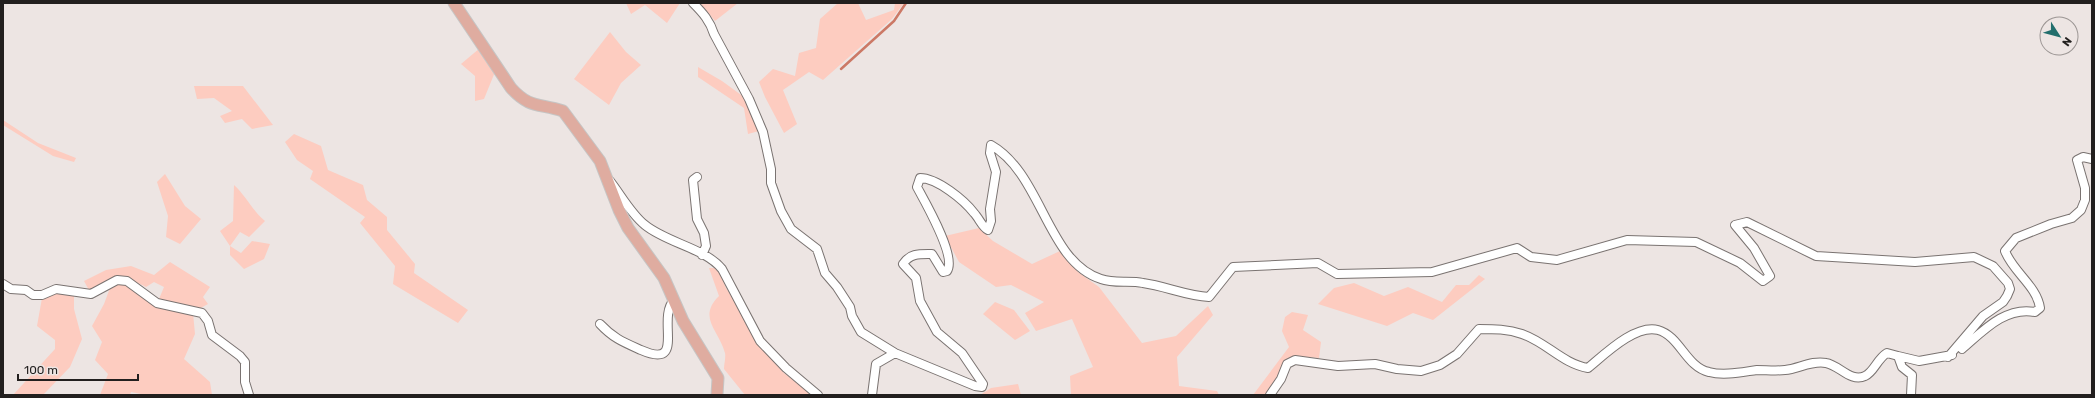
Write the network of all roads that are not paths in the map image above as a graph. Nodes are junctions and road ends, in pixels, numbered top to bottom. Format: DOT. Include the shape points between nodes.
graph roads {
  1 [pos="454,3"];
  2 [pos="693,3"];
  3 [pos="2092,159"];
  4 [pos="606,175"];
  5 [pos="697,177"];
  6 [pos="702,255"];
  7 [pos="3,284"];
  8 [pos="674,300"];
  9 [pos="600,324"];
  10 [pos="895,353"];
  11 [pos="1898,356"];
  12 [pos="1948,357"];
  13 [pos="249,395"];
  14 [pos="717,395"];
  15 [pos="818,395"];
  16 [pos="872,395"];
  17 [pos="1270,395"];
  18 [pos="1911,395"];
  1 -- 4 [label="main road" via="511,88 528,103 563,111 600,161"];
  2 -- 10 [label="street" via="711,24 757,115 764,132 772,183 781,211 791,229 817,249 825,273 850,307 861,332"];
  3 -- 12 [label="street" via="2083,157 2077,160 2085,188 2085,200 2081,210 2072,218 2016,238 2005,251 2038,300 2040,308 2035,312 2024,310 1990,324"];
  4 -- 6 [label="street" via="644,225"];
  4 -- 8 [label="main road" via="628,228 664,278"];
  5 -- 6 [label="street" via="693,180 695,205 706,246"];
  6 -- 15 [label="street" via="715,260 722,270 760,341 786,368"];
  7 -- 13 [label="street" via="11,289 26,290 33,295 42,295 56,289 91,294 118,280 127,281 157,303 202,313 208,321 212,335 245,362 244,382"];
  8 -- 9 [label="street" via="667,312 669,344 662,355 643,351 610,336"];
  8 -- 14 [label="main road" via="683,321 718,378"];
  10 -- 12 [label="street" via="964,383 982,387 983,384 962,353 937,332 920,301 916,278 903,264 913,254 932,254 943,272 949,268 939,229 917,187 920,178 928,178 959,198 988,230 996,172 990,152 991,145 998,149 1021,175 1038,200 1067,256 1077,266 1102,280 1142,282 1198,297 1209,297 1233,267 1318,263 1337,274 1432,272 1517,248 1531,257 1557,260 1627,240 1696,242 1740,263 1763,281 1770,276 1754,248 1735,225 1747,222 1816,256 1915,262 1974,257 1993,266 2008,283 2010,289 2007,296 2003,302 1983,316"];
  10 -- 16 [label="street" via="876,364"];
  11 -- 12 [label="street" via="1919,361"];
  11 -- 17 [label="street" via="1887,353 1878,358 1874,368 1865,376 1854,377 1826,362 1809,363 1785,370 1708,372 1693,362 1673,339 1658,330 1644,330 1626,338 1588,368 1576,366 1523,334 1501,329 1479,329 1457,354 1440,365 1421,371 1397,370 1375,364 1338,366 1295,360 1287,364"];
  11 -- 18 [label="street" via="1902,367 1912,375"];
}
